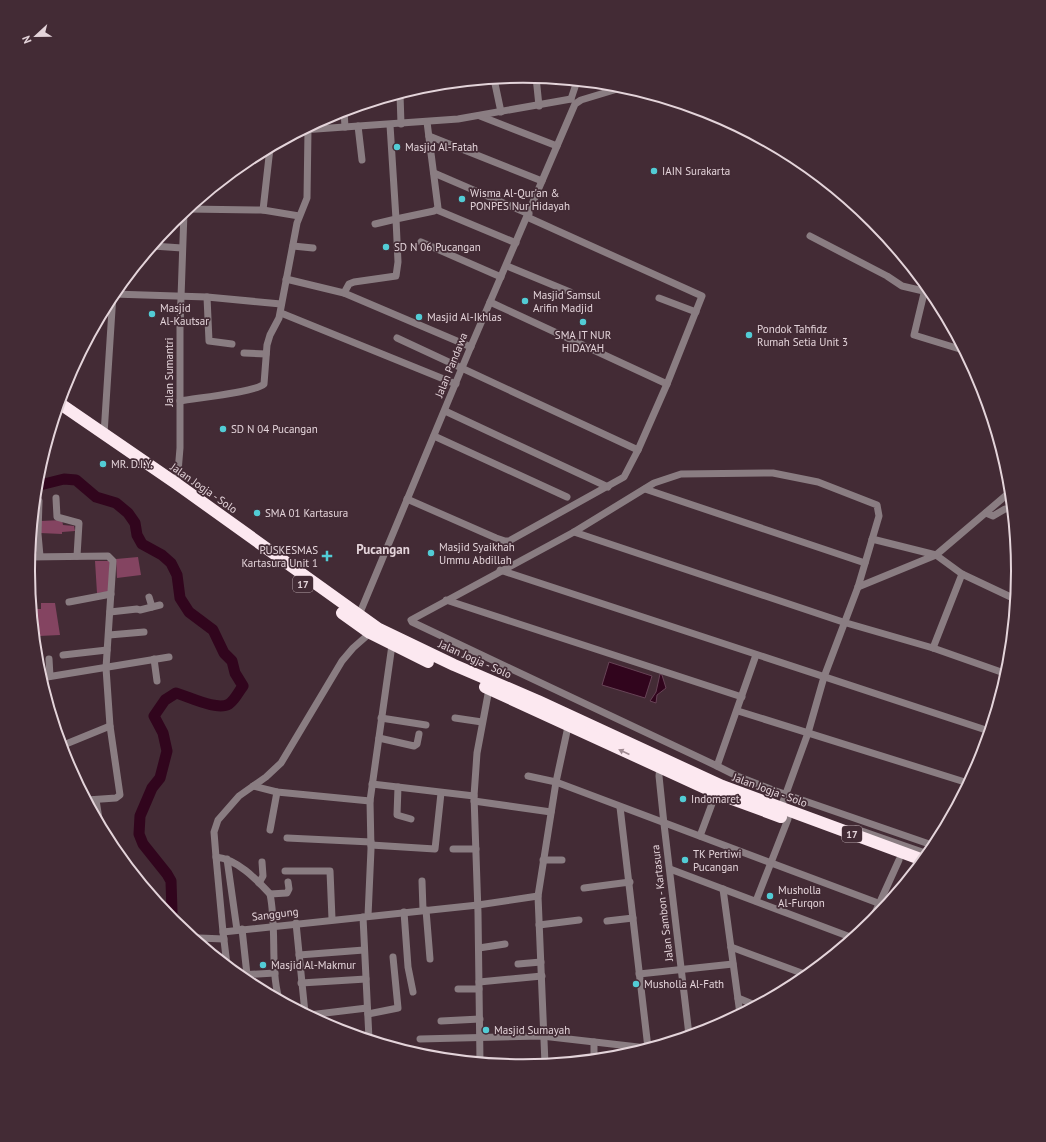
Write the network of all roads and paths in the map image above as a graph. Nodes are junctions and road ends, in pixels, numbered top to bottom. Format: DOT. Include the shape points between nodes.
graph roads {
  1 [pos="537,83"];
  2 [pos="495,84"];
  3 [pos="576,86"];
  4 [pos="610,91"];
  5 [pos="400,99"];
  6 [pos="574,101"];
  7 [pos="539,106"];
  8 [pos="501,112"];
  9 [pos="480,116"];
  10 [pos="344,117"];
  11 [pos="427,122"];
  12 [pos="401,124"];
  13 [pos="390,125"];
  14 [pos="358,126"];
  15 [pos="345,127"];
  16 [pos="315,129"];
  17 [pos="305,134"];
  18 [pos="429,136"];
  19 [pos="557,146"];
  20 [pos="269,154"];
  21 [pos="362,160"];
  22 [pos="434,173"];
  23 [pos="542,181"];
  24 [pos="196,209"];
  25 [pos="263,210"];
  26 [pos="437,210"];
  27 [pos="299,216"];
  28 [pos="528,216"];
  29 [pos="396,219"];
  30 [pos="184,221"];
  31 [pos="375,224"];
  32 [pos="810,236"];
  33 [pos="421,242"];
  34 [pos="516,243"];
  35 [pos="159,246"];
  36 [pos="293,246"];
  37 [pos="182,248"];
  38 [pos="313,248"];
  39 [pos="507,266"];
  40 [pos="501,277"];
  41 [pos="286,279"];
  42 [pos="921,289"];
  43 [pos="123,292"];
  44 [pos="570,292"];
  45 [pos="344,293"];
  46 [pos="925,295"];
  47 [pos="181,296"];
  48 [pos="207,297"];
  49 [pos="659,298"];
  50 [pos="490,302"];
  51 [pos="115,303"];
  52 [pos="281,304"];
  53 [pos="696,312"];
  54 [pos="281,313"];
  55 [pos="397,338"];
  56 [pos="232,344"];
  57 [pos="470,347"];
  58 [pos="957,348"];
  59 [pos="244,353"];
  60 [pos="266,354"];
  61 [pos="463,368"];
  62 [pos="456,384"];
  63 [pos="667,384"];
  64 [pos="180,400"];
  65 [pos="64,406"];
  66 [pos="445,411"];
  67 [pos="61,414"];
  68 [pos="104,434"];
  69 [pos="434,436"];
  70 [pos="638,450"];
  71 [pos="177,484"];
  72 [pos="608,487"];
  73 [pos="645,489"];
  74 [pos="1005,496"];
  75 [pos="567,497"];
  76 [pos="56,498"];
  77 [pos="407,499"];
  78 [pos="39,510"];
  79 [pos="1007,510"];
  80 [pos="986,513"];
  81 [pos="574,532"];
  82 [pos="872,539"];
  83 [pos="936,555"];
  84 [pos="35,556"];
  85 [pos="40,556"];
  86 [pos="77,556"];
  87 [pos="273,557"];
  88 [pos="865,563"];
  89 [pos="500,570"];
  90 [pos="962,574"];
  91 [pos="858,587"];
  92 [pos="111,594"];
  93 [pos="149,597"];
  94 [pos="1010,597"];
  95 [pos="446,600"];
  96 [pos="69,602"];
  97 [pos="160,605"];
  98 [pos="152,607"];
  99 [pos="110,612"];
  100 [pos="359,615"];
  101 [pos="843,622"];
  102 [pos="144,632"];
  103 [pos="370,633"];
  104 [pos="109,635"];
  105 [pos="395,642"];
  106 [pos="932,648"];
  107 [pos="107,650"];
  108 [pos="63,655"];
  109 [pos="756,655"];
  110 [pos="169,657"];
  111 [pos="49,659"];
  112 [pos="154,660"];
  113 [pos="106,668"];
  114 [pos="1001,672"];
  115 [pos="50,676"];
  116 [pos="47,677"];
  117 [pos="824,677"];
  118 [pos="157,681"];
  119 [pos="489,689"];
  120 [pos="742,697"];
  121 [pos="738,711"];
  122 [pos="381,718"];
  123 [pos="455,718"];
  124 [pos="570,721"];
  125 [pos="482,722"];
  126 [pos="426,725"];
  127 [pos="110,726"];
  128 [pos="984,730"];
  129 [pos="808,733"];
  130 [pos="419,734"];
  131 [pos="379,738"];
  132 [pos="67,744"];
  133 [pos="661,764"];
  134 [pos="717,766"];
  135 [pos="528,776"];
  136 [pos="556,782"];
  137 [pos="963,782"];
  138 [pos="372,784"];
  139 [pos="253,786"];
  140 [pos="398,787"];
  141 [pos="277,792"];
  142 [pos="440,792"];
  143 [pos="716,793"];
  144 [pos="787,794"];
  145 [pos="474,799"];
  146 [pos="92,800"];
  147 [pos="96,800"];
  148 [pos="370,801"];
  149 [pos="620,807"];
  150 [pos="98,811"];
  151 [pos="550,812"];
  152 [pos="782,812"];
  153 [pos="803,814"];
  154 [pos="411,819"];
  155 [pos="664,824"];
  156 [pos="270,830"];
  157 [pos="700,836"];
  158 [pos="286,838"];
  159 [pos="371,843"];
  160 [pos="928,844"];
  161 [pos="454,849"];
  162 [pos="476,849"];
  163 [pos="922,852"];
  164 [pos="216,857"];
  165 [pos="917,858"];
  166 [pos="227,859"];
  167 [pos="543,860"];
  168 [pos="562,860"];
  169 [pos="899,860"];
  170 [pos="262,862"];
  171 [pos="770,863"];
  172 [pos="913,864"];
  173 [pos="670,869"];
  174 [pos="285,871"];
  175 [pos="422,881"];
  176 [pos="259,882"];
  177 [pos="288,882"];
  178 [pos="630,882"];
  179 [pos="584,888"];
  180 [pos="723,889"];
  181 [pos="270,894"];
  182 [pos="538,896"];
  183 [pos="884,900"];
  184 [pos="756,901"];
  185 [pos="880,903"];
  186 [pos="478,905"];
  187 [pos="424,910"];
  188 [pos="404,912"];
  189 [pos="366,917"];
  190 [pos="633,918"];
  191 [pos="332,919"];
  192 [pos="579,920"];
  193 [pos="607,921"];
  194 [pos="296,923"];
  195 [pos="539,925"];
  196 [pos="274,926"];
  197 [pos="239,930"];
  198 [pos="223,935"];
  199 [pos="847,936"];
  200 [pos="201,938"];
  201 [pos="505,944"];
  202 [pos="731,947"];
  203 [pos="479,948"];
  204 [pos="364,950"];
  205 [pos="299,955"];
  206 [pos="394,957"];
  207 [pos="226,958"];
  208 [pos="430,959"];
  209 [pos="541,962"];
  210 [pos="518,964"];
  211 [pos="733,964"];
  212 [pos="681,970"];
  213 [pos="247,973"];
  214 [pos="275,973"];
  215 [pos="799,973"];
  216 [pos="639,974"];
  217 [pos="249,975"];
  218 [pos="542,976"];
  219 [pos="366,979"];
  220 [pos="301,983"];
  221 [pos="479,985"];
  222 [pos="458,989"];
  223 [pos="413,992"];
  224 [pos="278,993"];
  225 [pos="738,998"];
  226 [pos="750,1003"];
  227 [pos="304,1008"];
  228 [pos="739,1009"];
  229 [pos="368,1011"];
  230 [pos="319,1014"];
  231 [pos="480,1019"];
  232 [pos="441,1021"];
  233 [pos="688,1030"];
  234 [pos="369,1034"];
  235 [pos="542,1036"];
  236 [pos="480,1037"];
  237 [pos="420,1039"];
  238 [pos="594,1042"];
  239 [pos="646,1043"];
  240 [pos="632,1046"];
  241 [pos="594,1054"];
  242 [pos="480,1057"];
  243 [pos="544,1058"];
  1 -- 7 [label="street"];
  2 -- 8 [label="street"];
  3 -- 6 [label="street, Jalan Pandawa"];
  4 -- 6 [label="street"];
  5 -- 12 [label="street"];
  6 -- 7 [label="street"];
  6 -- 19 [label="street, Jalan Pandawa"];
  7 -- 8 [label="street"];
  8 -- 9 [label="street"];
  9 -- 11 [label="street"];
  9 -- 19 [label="street"];
  10 -- 15 [label="street"];
  11 -- 12 [label="street"];
  11 -- 18 [label="street"];
  12 -- 13 [label="street"];
  13 -- 14 [label="street"];
  13 -- 29 [label="street"];
  14 -- 15 [label="street"];
  14 -- 21 [label="street"];
  15 -- 16 [label="street"];
  17 -- 27 [label="street" via="307,198"];
  18 -- 22 [label="street"];
  18 -- 23 [label="street"];
  19 -- 23 [label="street, Jalan Pandawa"];
  20 -- 25 [label="street"];
  22 -- 26 [label="street"];
  22 -- 28 [label="street"];
  23 -- 28 [label="street, Jalan Pandawa"];
  24 -- 25 [label="street"];
  25 -- 27 [label="street"];
  26 -- 29 [label="street"];
  26 -- 34 [label="street"];
  27 -- 36 [label="street"];
  28 -- 34 [label="street, Jalan Pandawa"];
  28 -- 53 [label="street" via="702,296"];
  29 -- 31 [label="street"];
  29 -- 45 [label="street" via="397,275 354,282 349,284"];
  30 -- 37 [label="street, Jalan Sumantri"];
  32 -- 42 [label="street" via="902,286"];
  33 -- 40 [label="street"];
  34 -- 39 [label="street, Jalan Pandawa"];
  35 -- 37 [label="street"];
  36 -- 38 [label="street"];
  36 -- 41 [label="street"];
  37 -- 47 [label="street, Jalan Sumantri"];
  39 -- 40 [label="street, Jalan Pandawa"];
  39 -- 44 [label="street"];
  40 -- 50 [label="street, Jalan Pandawa"];
  41 -- 45 [label="street"];
  41 -- 52 [label="street"];
  43 -- 47 [label="street"];
  45 -- 57 [label="street"];
  46 -- 58 [label="street" via="914,335"];
  47 -- 48 [label="street"];
  47 -- 64 [label="street, Jalan Sumantri"];
  48 -- 52 [label="street"];
  48 -- 56 [label="street" via="209,341"];
  49 -- 53 [label="street"];
  50 -- 57 [label="street, Jalan Pandawa"];
  50 -- 63 [label="street"];
  51 -- 68 [label="street"];
  52 -- 54 [label="street"];
  53 -- 63 [label="street"];
  54 -- 60 [label="street" via="270,335"];
  54 -- 62 [label="street"];
  55 -- 61 [label="street"];
  57 -- 61 [label="street, Jalan Pandawa"];
  59 -- 60 [label="street"];
  60 -- 64 [label="street" via="263,386"];
  61 -- 62 [label="street, Jalan Pandawa"];
  61 -- 70 [label="street"];
  62 -- 66 [label="street, Jalan Pandawa"];
  63 -- 70 [label="street"];
  64 -- 71 [label="street, Jalan Sumantri"];
  65 -- 68 [label="highway, Jalan Jogja - Solo / 17"];
  66 -- 69 [label="street, Jalan Pandawa"];
  66 -- 72 [label="street"];
  67 -- 87 [label="highway, Jalan Jogja - Solo / 17"];
  68 -- 71 [label="highway, Jalan Jogja - Solo / 17"];
  69 -- 75 [label="street"];
  69 -- 77 [label="street, Jalan Pandawa"];
  70 -- 72 [label="street" via="624,477"];
  71 -- 87 [label="highway, Jalan Jogja - Solo / 17"];
  72 -- 77 [label="street" via="507,542"];
  73 -- 81 [label="street"];
  73 -- 82 [label="street" via="681,474 768,472 818,482 877,505 880,512"];
  73 -- 88 [label="street"];
  74 -- 80 [label="street"];
  76 -- 86 [label="street" via="57,518 79,523"];
  77 -- 100 [label="street, Jalan Pandawa"];
  78 -- 85 [label="street"];
  79 -- 80 [label="street" via="993,516"];
  80 -- 83 [label="street"];
  81 -- 89 [label="street"];
  81 -- 101 [label="street"];
  82 -- 83 [label="street"];
  82 -- 88 [label="street"];
  83 -- 90 [label="street"];
  83 -- 91 [label="street"];
  84 -- 85 [label="street"];
  85 -- 86 [label="street"];
  86 -- 92 [label="street" via="112,558 114,564"];
  87 -- 100 [label="highway, Jalan Jogja - Solo / 17"];
  87 -- 103 [label="highway, Jalan Jogja - Solo / 17"];
  88 -- 91 [label="street"];
  89 -- 95 [label="street"];
  89 -- 109 [label="street"];
  90 -- 94 [label="street"];
  90 -- 106 [label="street"];
  91 -- 101 [label="street"];
  92 -- 96 [label="street"];
  92 -- 99 [label="street"];
  93 -- 98 [label="street"];
  95 -- 120 [label="street"];
  95 -- 134 [label="street" via="412,622"];
  97 -- 98 [label="street"];
  98 -- 99 [label="street"];
  99 -- 104 [label="street"];
  100 -- 105 [label="highway, Jalan Jogja - Solo / 17"];
  101 -- 106 [label="street"];
  101 -- 117 [label="street"];
  102 -- 104 [label="street"];
  103 -- 105 [label="highway, Jalan Jogja - Solo / 17"];
  103 -- 139 [label="street" via="342,661 281,763"];
  104 -- 107 [label="street"];
  105 -- 119 [label="highway, Jalan Jogja - Solo / 17"];
  105 -- 122 [label="street"];
  105 -- 124 [label="highway, Jalan Jogja - Solo / 17"];
  105 -- 152 [label="street" via="414,641 572,712"];
  106 -- 114 [label="street"];
  107 -- 108 [label="street"];
  107 -- 113 [label="street"];
  109 -- 117 [label="street"];
  109 -- 120 [label="street"];
  110 -- 112 [label="street"];
  111 -- 115 [label="street"];
  112 -- 113 [label="street"];
  112 -- 118 [label="street"];
  113 -- 115 [label="street"];
  113 -- 127 [label="street"];
  115 -- 116 [label="street"];
  117 -- 128 [label="street"];
  117 -- 129 [label="street"];
  119 -- 124 [label="highway, Jalan Jogja - Solo / 17"];
  119 -- 125 [label="street"];
  120 -- 121 [label="street"];
  121 -- 129 [label="street"];
  121 -- 134 [label="street"];
  122 -- 126 [label="street"];
  122 -- 131 [label="street"];
  123 -- 125 [label="street"];
  124 -- 133 [label="highway, Jalan Jogja - Solo / 17"];
  124 -- 136 [label="street"];
  125 -- 145 [label="street" via="475,770"];
  127 -- 132 [label="street"];
  127 -- 147 [label="street" via="120,796"];
  129 -- 137 [label="street"];
  129 -- 144 [label="street"];
  130 -- 131 [label="street" via="414,746"];
  131 -- 138 [label="street"];
  133 -- 143 [label="highway, Jalan Jogja - Solo / 17"];
  133 -- 152 [label="highway, Jalan Jogja - Solo / 17" via="722,786"];
  133 -- 155 [label="street, Jalan Sambon - Kartasura"];
  134 -- 144 [label="street"];
  135 -- 136 [label="street"];
  136 -- 149 [label="street"];
  136 -- 151 [label="street"];
  138 -- 140 [label="street"];
  138 -- 148 [label="street"];
  139 -- 141 [label="street"];
  139 -- 164 [label="street" via="239,796 218,820 214,832"];
  140 -- 142 [label="street"];
  140 -- 154 [label="street" via="397,815"];
  141 -- 148 [label="street"];
  141 -- 156 [label="street"];
  142 -- 145 [label="street"];
  142 -- 159 [label="street" via="434,849"];
  143 -- 152 [label="highway, Jalan Jogja - Solo / 17"];
  143 -- 157 [label="street"];
  144 -- 152 [label="street"];
  144 -- 160 [label="street"];
  145 -- 151 [label="street"];
  145 -- 162 [label="street"];
  146 -- 147 [label="street"];
  147 -- 150 [label="street"];
  148 -- 159 [label="street"];
  149 -- 155 [label="street"];
  149 -- 178 [label="street"];
  151 -- 167 [label="street"];
  152 -- 153 [label="highway, Jalan Jogja - Solo / 17"];
  152 -- 169 [label="highway, Jalan Jogja - Solo / 17"];
  152 -- 171 [label="street"];
  153 -- 163 [label="street"];
  153 -- 165 [label="highway, Jalan Jogja - Solo / 17"];
  155 -- 157 [label="street"];
  155 -- 173 [label="street, Jalan Sambon - Kartasura"];
  157 -- 171 [label="street"];
  158 -- 159 [label="street"];
  159 -- 189 [label="street"];
  161 -- 162 [label="street"];
  162 -- 186 [label="street"];
  164 -- 166 [label="street"];
  164 -- 198 [label="street"];
  166 -- 176 [label="street"];
  166 -- 197 [label="street"];
  167 -- 168 [label="street"];
  167 -- 182 [label="street"];
  169 -- 172 [label="highway, Jalan Jogja - Solo / 17"];
  169 -- 183 [label="street"];
  170 -- 176 [label="street" via="263,876"];
  171 -- 184 [label="street"];
  171 -- 185 [label="street"];
  173 -- 180 [label="street"];
  173 -- 212 [label="street, Jalan Sambon - Kartasura"];
  174 -- 191 [label="street" via="330,871"];
  175 -- 187 [label="street"];
  176 -- 181 [label="street"];
  177 -- 181 [label="street" via="289,889 286,893"];
  178 -- 179 [label="street"];
  178 -- 190 [label="street"];
  180 -- 184 [label="street"];
  180 -- 202 [label="street"];
  181 -- 196 [label="street"];
  182 -- 186 [label="street, Sanggung"];
  182 -- 195 [label="street"];
  184 -- 199 [label="street"];
  186 -- 187 [label="street, Sanggung"];
  186 -- 203 [label="street"];
  187 -- 188 [label="street, Sanggung"];
  187 -- 208 [label="street"];
  188 -- 189 [label="street, Sanggung"];
  188 -- 223 [label="street" via="408,967"];
  189 -- 191 [label="street, Sanggung"];
  189 -- 204 [label="street"];
  190 -- 193 [label="street"];
  190 -- 216 [label="street"];
  191 -- 194 [label="street, Sanggung"];
  192 -- 195 [label="street"];
  194 -- 196 [label="street, Sanggung"];
  194 -- 205 [label="street"];
  195 -- 209 [label="street"];
  196 -- 197 [label="street, Sanggung"];
  196 -- 214 [label="street"];
  197 -- 198 [label="street, Sanggung"];
  197 -- 213 [label="street"];
  198 -- 200 [label="street, Sanggung"];
  198 -- 207 [label="street"];
  201 -- 203 [label="street"];
  202 -- 211 [label="street"];
  202 -- 215 [label="street"];
  203 -- 221 [label="street"];
  204 -- 205 [label="street"];
  204 -- 219 [label="street"];
  205 -- 220 [label="street"];
  206 -- 229 [label="street" via="398,1008"];
  209 -- 210 [label="street"];
  209 -- 218 [label="street"];
  211 -- 212 [label="street"];
  211 -- 225 [label="street"];
  212 -- 216 [label="street"];
  212 -- 233 [label="street, Jalan Sambon - Kartasura"];
  214 -- 217 [label="street"];
  214 -- 224 [label="street"];
  216 -- 239 [label="street"];
  218 -- 221 [label="street"];
  218 -- 235 [label="street"];
  219 -- 220 [label="street"];
  219 -- 229 [label="street"];
  220 -- 227 [label="street"];
  221 -- 222 [label="street"];
  221 -- 231 [label="street"];
  225 -- 226 [label="street"];
  225 -- 228 [label="street"];
  229 -- 230 [label="street"];
  229 -- 234 [label="street"];
  231 -- 232 [label="street"];
  231 -- 236 [label="street"];
  235 -- 236 [label="street"];
  235 -- 238 [label="street"];
  235 -- 243 [label="street"];
  236 -- 237 [label="street"];
  236 -- 242 [label="street"];
  238 -- 240 [label="street"];
  238 -- 241 [label="street"];
}
